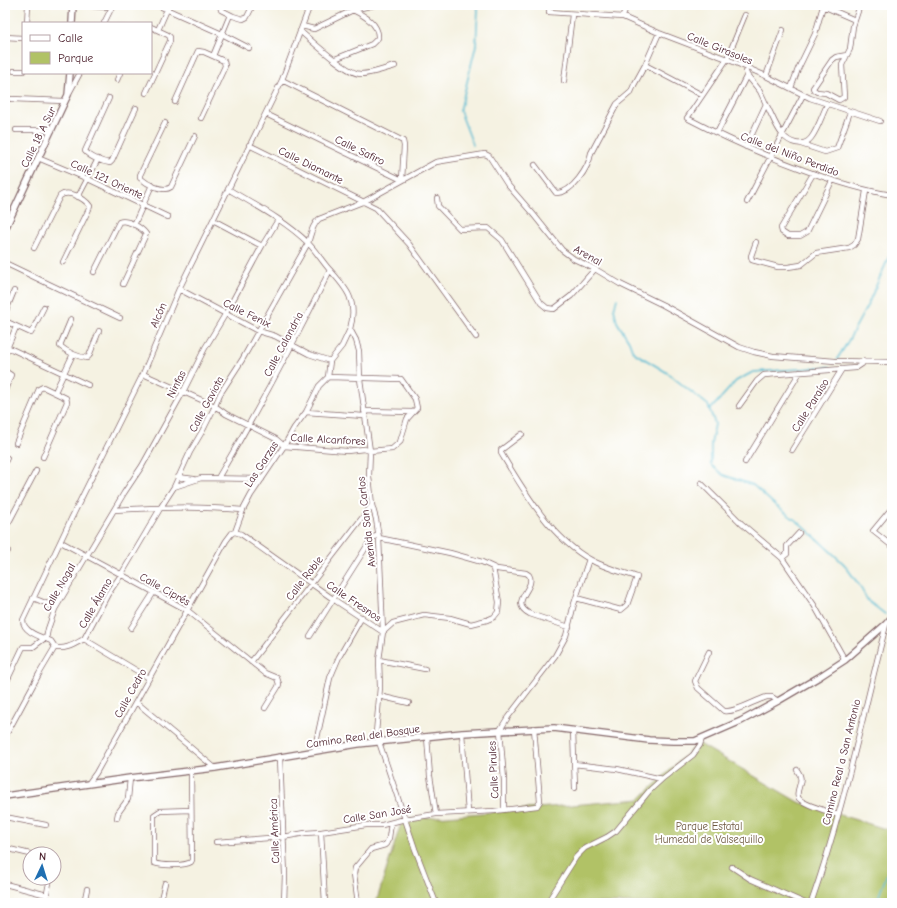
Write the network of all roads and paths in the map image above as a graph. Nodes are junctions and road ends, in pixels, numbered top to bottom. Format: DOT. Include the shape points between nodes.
graph roads {
  1 [pos="28,5"];
  2 [pos="73,5"];
  3 [pos="77,5"];
  4 [pos="113,5"];
  5 [pos="157,5"];
  6 [pos="220,5"];
  7 [pos="253,5"];
  8 [pos="310,5"];
  9 [pos="374,5"];
  10 [pos="549,5"];
  11 [pos="626,5"];
  12 [pos="860,5"];
  13 [pos="823,6"];
  14 [pos="105,7"];
  15 [pos="168,7"];
  16 [pos="353,10"];
  17 [pos="572,14"];
  18 [pos="230,15"];
  19 [pos="745,15"];
  20 [pos="623,17"];
  21 [pos="855,20"];
  22 [pos="27,22"];
  23 [pos="72,22"];
  24 [pos="104,22"];
  25 [pos="302,26"];
  26 [pos="152,27"];
  27 [pos="158,30"];
  28 [pos="783,30"];
  29 [pos="300,31"];
  30 [pos="659,33"];
  31 [pos="222,34"];
  32 [pos="5,37"];
  33 [pos="22,38"];
  34 [pos="249,48"];
  35 [pos="847,55"];
  36 [pos="213,56"];
  37 [pos="335,59"];
  38 [pos="727,59"];
  39 [pos="645,65"];
  40 [pos="395,66"];
  41 [pos="744,67"];
  42 [pos="14,71"];
  43 [pos="22,71"];
  44 [pos="70,74"];
  45 [pos="79,74"];
  46 [pos="120,74"];
  47 [pos="747,75"];
  48 [pos="766,76"];
  49 [pos="117,80"];
  50 [pos="282,80"];
  51 [pos="564,81"];
  52 [pos="791,88"];
  53 [pos="146,93"];
  54 [pos="68,94"];
  55 [pos="702,95"];
  56 [pos="803,95"];
  57 [pos="109,98"];
  58 [pos="11,100"];
  59 [pos="66,102"];
  60 [pos="175,102"];
  61 [pos="766,104"];
  62 [pos="827,105"];
  63 [pos="136,108"];
  64 [pos="850,112"];
  65 [pos="266,114"];
  66 [pos="201,118"];
  67 [pos="880,121"];
  68 [pos="165,123"];
  69 [pos="16,130"];
  70 [pos="52,130"];
  71 [pos="717,133"];
  72 [pos="782,135"];
  73 [pos="195,136"];
  74 [pos="801,144"];
  75 [pos="249,145"];
  76 [pos="746,148"];
  77 [pos="38,158"];
  78 [pos="771,158"];
  79 [pos="98,159"];
  80 [pos="535,165"];
  81 [pos="813,174"];
  82 [pos="88,179"];
  83 [pos="402,180"];
  84 [pos="832,181"];
  85 [pos="152,185"];
  86 [pos="228,189"];
  87 [pos="866,191"];
  88 [pos="892,195"];
  89 [pos="78,197"];
  90 [pos="437,198"];
  91 [pos="364,201"];
  92 [pos="747,202"];
  93 [pos="144,206"];
  94 [pos="168,217"];
  95 [pos="213,220"];
  96 [pos="278,220"];
  97 [pos="134,225"];
  98 [pos="5,228"];
  99 [pos="756,242"];
  100 [pos="308,243"];
  101 [pos="262,246"];
  102 [pos="34,248"];
  103 [pos="64,262"];
  104 [pos="5,263"];
  105 [pos="595,269"];
  106 [pos="330,270"];
  107 [pos="94,272"];
  108 [pos="123,284"];
  109 [pos="179,289"];
  110 [pos="14,291"];
  111 [pos="44,306"];
  112 [pos="5,313"];
  113 [pos="226,313"];
  114 [pos="120,318"];
  115 [pos="71,319"];
  116 [pos="5,321"];
  117 [pos="16,327"];
  118 [pos="350,329"];
  119 [pos="258,330"];
  120 [pos="99,331"];
  121 [pos="476,337"];
  122 [pos="293,345"];
  123 [pos="6,346"];
  124 [pos="5,353"];
  125 [pos="72,354"];
  126 [pos="330,361"];
  127 [pos="863,361"];
  128 [pos="892,362"];
  129 [pos="842,369"];
  130 [pos="5,371"];
  131 [pos="800,372"];
  132 [pos="63,373"];
  133 [pos="143,374"];
  134 [pos="328,377"];
  135 [pos="360,379"];
  136 [pos="88,385"];
  137 [pos="5,390"];
  138 [pos="55,392"];
  139 [pos="183,392"];
  140 [pos="216,406"];
  141 [pos="739,406"];
  142 [pos="306,412"];
  143 [pos="413,412"];
  144 [pos="364,414"];
  145 [pos="249,425"];
  146 [pos="522,434"];
  147 [pos="16,443"];
  148 [pos="284,446"];
  149 [pos="792,450"];
  150 [pos="370,451"];
  151 [pos="43,457"];
  152 [pos="745,462"];
  153 [pos="36,471"];
  154 [pos="178,477"];
  155 [pos="218,478"];
  156 [pos="195,479"];
  157 [pos="262,479"];
  158 [pos="701,483"];
  159 [pos="174,487"];
  160 [pos="372,505"];
  161 [pos="160,507"];
  162 [pos="892,508"];
  163 [pos="114,510"];
  164 [pos="243,510"];
  165 [pos="5,524"];
  166 [pos="235,532"];
  167 [pos="799,533"];
  168 [pos="379,536"];
  169 [pos="61,542"];
  170 [pos="892,546"];
  171 [pos="87,556"];
  172 [pos="782,558"];
  173 [pos="589,559"];
  174 [pos="493,568"];
  175 [pos="121,575"];
  176 [pos="311,584"];
  177 [pos="154,592"];
  178 [pos="33,598"];
  179 [pos="576,598"];
  180 [pos="334,600"];
  181 [pos="55,609"];
  182 [pos="187,610"];
  183 [pos="362,617"];
  184 [pos="892,617"];
  185 [pos="886,624"];
  186 [pos="569,627"];
  187 [pos="131,628"];
  188 [pos="383,632"];
  189 [pos="310,636"];
  190 [pos="46,639"];
  191 [pos="84,639"];
  192 [pos="55,647"];
  193 [pos="709,652"];
  194 [pos="379,660"];
  195 [pos="845,660"];
  196 [pos="251,662"];
  197 [pos="426,669"];
  198 [pos="149,678"];
  199 [pos="5,685"];
  200 [pos="379,696"];
  201 [pos="778,701"];
  202 [pos="136,702"];
  203 [pos="409,703"];
  204 [pos="265,708"];
  205 [pos="534,728"];
  206 [pos="500,730"];
  207 [pos="573,730"];
  208 [pos="462,733"];
  209 [pos="5,737"];
  210 [pos="427,737"];
  211 [pos="702,738"];
  212 [pos="379,741"];
  213 [pos="314,752"];
  214 [pos="280,758"];
  215 [pos="574,764"];
  216 [pos="215,768"];
  217 [pos="797,770"];
  218 [pos="190,772"];
  219 [pos="130,778"];
  220 [pos="662,779"];
  221 [pos="88,784"];
  222 [pos="575,788"];
  223 [pos="5,797"];
  224 [pos="504,809"];
  225 [pos="191,810"];
  226 [pos="468,812"];
  227 [pos="436,814"];
  228 [pos="838,815"];
  229 [pos="5,816"];
  230 [pos="117,818"];
  231 [pos="405,819"];
  232 [pos="391,823"];
  233 [pos="46,825"];
  234 [pos="321,832"];
  235 [pos="283,837"];
  236 [pos="216,842"];
  237 [pos="5,848"];
  238 [pos="22,852"];
  239 [pos="732,867"];
  240 [pos="164,883"];
  241 [pos="5,884"];
  242 [pos="49,886"];
  243 [pos="87,889"];
  244 [pos="47,895"];
  245 [pos="45,903"];
  246 [pos="84,903"];
  247 [pos="160,903"];
  248 [pos="284,903"];
  249 [pos="325,903"];
  250 [pos="358,903"];
  251 [pos="436,903"];
  252 [pos="547,903"];
  253 [pos="805,903"];
  254 [pos="810,903"];
  1 -- 22 [label="street"];
  2 -- 23 [label="street"];
  3 -- 14 [label="street"];
  4 -- 24 [label="street"];
  5 -- 15 [label="street"];
  6 -- 18 [label="street" via="221,10"];
  7 -- 18 [label="street" via="245,18"];
  8 -- 25 [label="street, Alcón"];
  9 -- 16 [label="street"];
  10 -- 17 [label="street, Calle Girasoles" via="549,12"];
  11 -- 20 [label="street"];
  12 -- 21 [label="street"];
  13 -- 21 [label="street"];
  13 -- 52 [label="street" via="815,34"];
  15 -- 27 [label="street"];
  15 -- 31 [label="street"];
  16 -- 25 [label="street" via="314,29"];
  16 -- 37 [label="street" via="370,20 378,38 372,44"];
  17 -- 20 [label="street, Calle Girasoles"];
  17 -- 51 [label="street"];
  18 -- 31 [label="street"];
  19 -- 38 [label="street"];
  20 -- 30 [label="street, Calle Girasoles"];
  21 -- 35 [label="street"];
  25 -- 29 [label="street, Alcón"];
  26 -- 27 [label="street"];
  27 -- 53 [label="street" via="168,35 170,41"];
  28 -- 48 [label="street"];
  29 -- 37 [label="street"];
  29 -- 50 [label="street, Alcón"];
  30 -- 38 [label="street, Calle Girasoles"];
  30 -- 39 [label="street"];
  31 -- 34 [label="street"];
  31 -- 36 [label="street"];
  32 -- 33 [label="street"];
  35 -- 35 [label="street" via="832,60 814,90 839,100 844,97 842,65"];
  36 -- 60 [label="street" via="201,51 196,54"];
  36 -- 66 [label="street" via="224,61 225,66"];
  37 -- 40 [label="street" via="355,74"];
  38 -- 41 [label="street, Calle Girasoles"];
  38 -- 55 [label="street"];
  39 -- 55 [label="street"];
  39 -- 80 [label="street" via="631,92 617,104 585,171 574,184 556,193"];
  41 -- 47 [label="street"];
  41 -- 48 [label="street, Calle Girasoles"];
  42 -- 43 [label="street"];
  44 -- 54 [label="street, Calle 18 A Sur"];
  45 -- 54 [label="street"];
  46 -- 49 [label="street"];
  47 -- 61 [label="street" via="760,91"];
  47 -- 71 [label="street"];
  48 -- 52 [label="street, Calle Girasoles"];
  50 -- 65 [label="street, Alcón"];
  50 -- 83 [label="street" via="403,141"];
  52 -- 56 [label="street, Calle Girasoles"];
  54 -- 59 [label="street, Calle 18 A Sur"];
  55 -- 71 [label="street, Calle del Niño Perdido" via="687,118"];
  56 -- 62 [label="street, Calle Girasoles"];
  56 -- 72 [label="street"];
  57 -- 79 [label="street" via="85,151"];
  58 -- 59 [label="street"];
  59 -- 70 [label="street, Calle 18 A Sur"];
  61 -- 72 [label="street"];
  61 -- 76 [label="street"];
  62 -- 64 [label="street, Calle Girasoles"];
  62 -- 74 [label="street" via="811,138"];
  63 -- 79 [label="street" via="112,161 106,163"];
  64 -- 67 [label="street, Calle Girasoles"];
  64 -- 74 [label="street" via="837,148 825,152"];
  65 -- 75 [label="street, Alcón"];
  65 -- 83 [label="street, Calle Safiro"];
  68 -- 85 [label="street" via="140,175 142,180"];
  69 -- 70 [label="street"];
  70 -- 77 [label="street, Calle 18 A Sur"];
  71 -- 76 [label="street, Calle del Niño Perdido"];
  72 -- 74 [label="street"];
  72 -- 78 [label="street"];
  73 -- 85 [label="street" via="170,187 164,189"];
  75 -- 86 [label="street, Alcón"];
  75 -- 91 [label="street, Calle Diamante"];
  76 -- 78 [label="street, Calle del Niño Perdido"];
  77 -- 82 [label="street, Calle 121 Oriente"];
  77 -- 98 [label="street, Calle 18 A Sur"];
  78 -- 81 [label="street, Calle del Niño Perdido"];
  78 -- 92 [label="street"];
  79 -- 82 [label="street"];
  81 -- 84 [label="street, Calle del Niño Perdido"];
  81 -- 84 [label="street" via="781,228 784,234 800,236 806,232"];
  82 -- 89 [label="street"];
  82 -- 93 [label="street, Calle 121 Oriente"];
  83 -- 91 [label="street, Arenal"];
  83 -- 105 [label="street, Arenal" via="436,162 485,154 490,156 507,184 562,250"];
  84 -- 87 [label="street, Calle del Niño Perdido"];
  85 -- 93 [label="street"];
  86 -- 95 [label="street, Alcón"];
  86 -- 96 [label="street, Avenida San Carlos"];
  87 -- 88 [label="street, Calle del Niño Perdido"];
  87 -- 99 [label="street" via="858,240 849,248 816,253 801,265 778,267 752,260"];
  89 -- 102 [label="street" via="68,193 60,196"];
  89 -- 103 [label="street" via="90,206"];
  90 -- 105 [label="street" via="438,206 460,229 488,228 502,240 541,303 547,308 554,309 570,296"];
  91 -- 100 [label="street, Arenal" via="319,219 313,226"];
  91 -- 121 [label="street, Calle Diamante" via="376,208 409,244"];
  93 -- 94 [label="street, Calle 121 Oriente"];
  93 -- 97 [label="street"];
  95 -- 101 [label="street"];
  95 -- 109 [label="street, Alcón"];
  96 -- 100 [label="street, Avenida San Carlos"];
  96 -- 101 [label="street, Ninfas"];
  97 -- 107 [label="street" via="119,222"];
  97 -- 108 [label="street" via="146,234"];
  100 -- 106 [label="street, Avenida San Carlos"];
  100 -- 119 [label="street, Calle Gaviota"];
  101 -- 113 [label="street, Ninfas"];
  104 -- 114 [label="street"];
  105 -- 127 [label="street, Arenal" via="748,350 773,356"];
  106 -- 118 [label="street, Avenida San Carlos" via="349,294 353,315"];
  106 -- 122 [label="street, Calle Calandria"];
  109 -- 113 [label="street, Calle Fenix"];
  109 -- 133 [label="street, Alcón"];
  110 -- 112 [label="street"];
  111 -- 117 [label="street" via="32,333"];
  113 -- 119 [label="street, Calle Fenix"];
  113 -- 139 [label="street, Ninfas"];
  115 -- 125 [label="street" via="60,346"];
  116 -- 117 [label="street"];
  117 -- 123 [label="street"];
  118 -- 126 [label="street" via="342,346"];
  118 -- 135 [label="street, Avenida San Carlos" via="358,346"];
  119 -- 122 [label="street, Calle Fenix"];
  119 -- 140 [label="street, Calle Gaviota" via="220,394"];
  120 -- 125 [label="street" via="87,358"];
  122 -- 126 [label="street, Calle Fenix"];
  122 -- 145 [label="street, Calle Calandria"];
  123 -- 124 [label="street"];
  123 -- 132 [label="street"];
  125 -- 132 [label="street"];
  126 -- 134 [label="street"];
  127 -- 128 [label="street, Arenal"];
  127 -- 129 [label="street" via="856,368"];
  129 -- 131 [label="street"];
  129 -- 149 [label="street, Calle Paraíso"];
  130 -- 137 [label="street" via="11,375"];
  131 -- 141 [label="street" via="767,374 760,377"];
  131 -- 152 [label="street"];
  132 -- 136 [label="street"];
  132 -- 138 [label="street"];
  133 -- 139 [label="street"];
  133 -- 169 [label="street, Alcón"];
  134 -- 135 [label="street"];
  134 -- 142 [label="street, Las Garzas" via="319,386"];
  135 -- 143 [label="street" via="401,379 416,402 417,408"];
  135 -- 144 [label="street, Avenida San Carlos"];
  138 -- 147 [label="street" via="43,387 39,389"];
  138 -- 151 [label="street" via="66,398 67,402"];
  139 -- 140 [label="street"];
  139 -- 163 [label="street, Ninfas"];
  140 -- 145 [label="street"];
  140 -- 154 [label="street, Calle Gaviota"];
  142 -- 144 [label="street"];
  142 -- 148 [label="street, Las Garzas"];
  143 -- 144 [label="street"];
  143 -- 150 [label="street, Calle Alcanfores" via="407,419 403,436 397,446 392,449"];
  144 -- 150 [label="street, Avenida San Carlos"];
  145 -- 148 [label="street"];
  145 -- 155 [label="street, Calle Calandria"];
  146 -- 173 [label="street" via="500,453 524,491 564,542"];
  148 -- 150 [label="street, Calle Alcanfores"];
  148 -- 157 [label="street, Las Garzas"];
  150 -- 160 [label="street, Avenida San Carlos"];
  153 -- 165 [label="street" via="9,522"];
  154 -- 156 [label="street"];
  154 -- 159 [label="street, Calle Gaviota"];
  155 -- 156 [label="street"];
  155 -- 157 [label="street"];
  156 -- 159 [label="street"];
  157 -- 164 [label="street, Las Garzas"];
  158 -- 172 [label="street" via="742,524"];
  159 -- 161 [label="street, Calle Gaviota"];
  160 -- 168 [label="street, Avenida San Carlos"];
  160 -- 176 [label="street, Calle Roble"];
  161 -- 163 [label="street"];
  161 -- 164 [label="street"];
  161 -- 175 [label="street, Calle Gaviota"];
  162 -- 170 [label="street" via="873,530"];
  163 -- 171 [label="street, Ninfas"];
  164 -- 166 [label="street, Las Garzas"];
  166 -- 176 [label="street, Calle Fresnos"];
  166 -- 182 [label="street, Las Garzas" via="226,541"];
  167 -- 172 [label="street" via="787,546 787,554"];
  168 -- 174 [label="street" via="450,553 482,562"];
  168 -- 180 [label="street" via="372,538"];
  168 -- 188 [label="street, Avenida San Carlos"];
  169 -- 171 [label="street, Calle Ciprés"];
  169 -- 178 [label="street, Alcón"];
  171 -- 175 [label="street, Calle Ciprés"];
  171 -- 181 [label="street, Calle Nogal"];
  172 -- 195 [label="street" via="814,605"];
  173 -- 179 [label="street"];
  173 -- 179 [label="street" via="607,568 637,577 627,605 621,610"];
  174 -- 186 [label="street" via="529,575 531,582 521,602 524,610"];
  174 -- 188 [label="street" via="499,608 498,612 487,620 471,624 424,615 392,623"];
  175 -- 177 [label="street, Calle Ciprés"];
  175 -- 191 [label="street, Calle Álamo"];
  176 -- 180 [label="street, Calle Fresnos"];
  176 -- 196 [label="street, Calle Roble"];
  177 -- 182 [label="street, Calle Ciprés"];
  177 -- 187 [label="street"];
  178 -- 181 [label="street"];
  178 -- 190 [label="street, Alcón" via="23,625"];
  179 -- 186 [label="street"];
  180 -- 183 [label="street, Calle Fresnos"];
  180 -- 189 [label="street"];
  181 -- 190 [label="street, Calle Nogal"];
  182 -- 196 [label="street, Calle Ciprés"];
  182 -- 198 [label="street, Calle Cedro"];
  183 -- 188 [label="street, Calle Fresnos"];
  183 -- 213 [label="street" via="330,678"];
  184 -- 185 [label="street, Camino Real a San Antonio"];
  185 -- 195 [label="street, Camino Real a San Antonio"];
  185 -- 228 [label="street, Camino Real a San Antonio"];
  186 -- 206 [label="street" via="555,656"];
  188 -- 194 [label="street, Avenida San Carlos"];
  190 -- 192 [label="street"];
  190 -- 199 [label="street" via="33,648 23,648"];
  191 -- 192 [label="street" via="67,647"];
  191 -- 198 [label="street"];
  192 -- 209 [label="street"];
  193 -- 201 [label="street" via="695,681 698,688 724,710 735,710 767,697"];
  194 -- 197 [label="street"];
  194 -- 200 [label="street, Avenida San Carlos"];
  195 -- 201 [label="street, Camino Real a San Antonio"];
  196 -- 204 [label="street, Calle Ciprés" via="265,673 277,678 279,684"];
  198 -- 202 [label="street, Calle Cedro"];
  200 -- 203 [label="street"];
  200 -- 212 [label="street, Avenida San Carlos" via="376,730"];
  201 -- 211 [label="street, Camino Real a San Antonio"];
  202 -- 216 [label="street"];
  202 -- 221 [label="street, Calle Cedro"];
  205 -- 206 [label="street, Camino Real del Bosque"];
  205 -- 207 [label="street, Camino Real del Bosque"];
  205 -- 224 [label="street, Calle San José" via="540,803"];
  206 -- 208 [label="street, Camino Real del Bosque"];
  206 -- 224 [label="street, Calle Pirules"];
  207 -- 211 [label="street, Camino Real del Bosque" via="673,742 689,742"];
  207 -- 215 [label="street"];
  208 -- 210 [label="street, Camino Real del Bosque"];
  208 -- 226 [label="street"];
  210 -- 212 [label="street, Camino Real del Bosque"];
  210 -- 227 [label="street"];
  211 -- 220 [label="street" via="693,755"];
  212 -- 213 [label="street, Camino Real del Bosque"];
  212 -- 231 [label="street, Avenida San Carlos"];
  213 -- 214 [label="street, Camino Real del Bosque"];
  214 -- 216 [label="street, Camino Real del Bosque"];
  214 -- 235 [label="street, Calle América"];
  215 -- 220 [label="street" via="617,768"];
  215 -- 222 [label="street"];
  216 -- 218 [label="street, Camino Real del Bosque"];
  217 -- 228 [label="street" via="801,779 798,796 800,799"];
  218 -- 219 [label="street, Camino Real del Bosque"];
  218 -- 225 [label="street"];
  219 -- 221 [label="street, Camino Real del Bosque"];
  219 -- 230 [label="street" via="128,799"];
  220 -- 252 [label="street" via="641,800 616,832 576,857"];
  221 -- 223 [label="street, Camino Real del Bosque"];
  224 -- 226 [label="street, Calle San José"];
  225 -- 225 [label="street" via="191,862 182,865 154,863 154,815 160,811"];
  226 -- 227 [label="street, Calle San José"];
  227 -- 231 [label="street, Calle San José"];
  228 -- 254 [label="street, Camino Real a San Antonio"];
  229 -- 233 [label="street"];
  231 -- 232 [label="street, Calle San José"];
  231 -- 251 [label="street, Avenida San Carlos"];
  232 -- 234 [label="street, Calle San José"];
  232 -- 250 [label="street" via="386,844 371,849 355,868"];
  234 -- 235 [label="street, Calle San José"];
  234 -- 249 [label="street"];
  235 -- 236 [label="street, Calle San José"];
  235 -- 248 [label="street, Calle América"];
  237 -- 238 [label="street"];
  239 -- 253 [label="street" via="750,879"];
  240 -- 247 [label="street"];
  241 -- 244 [label="street"];
  242 -- 244 [label="street"];
  243 -- 246 [label="street"];
  244 -- 245 [label="street"];
}
